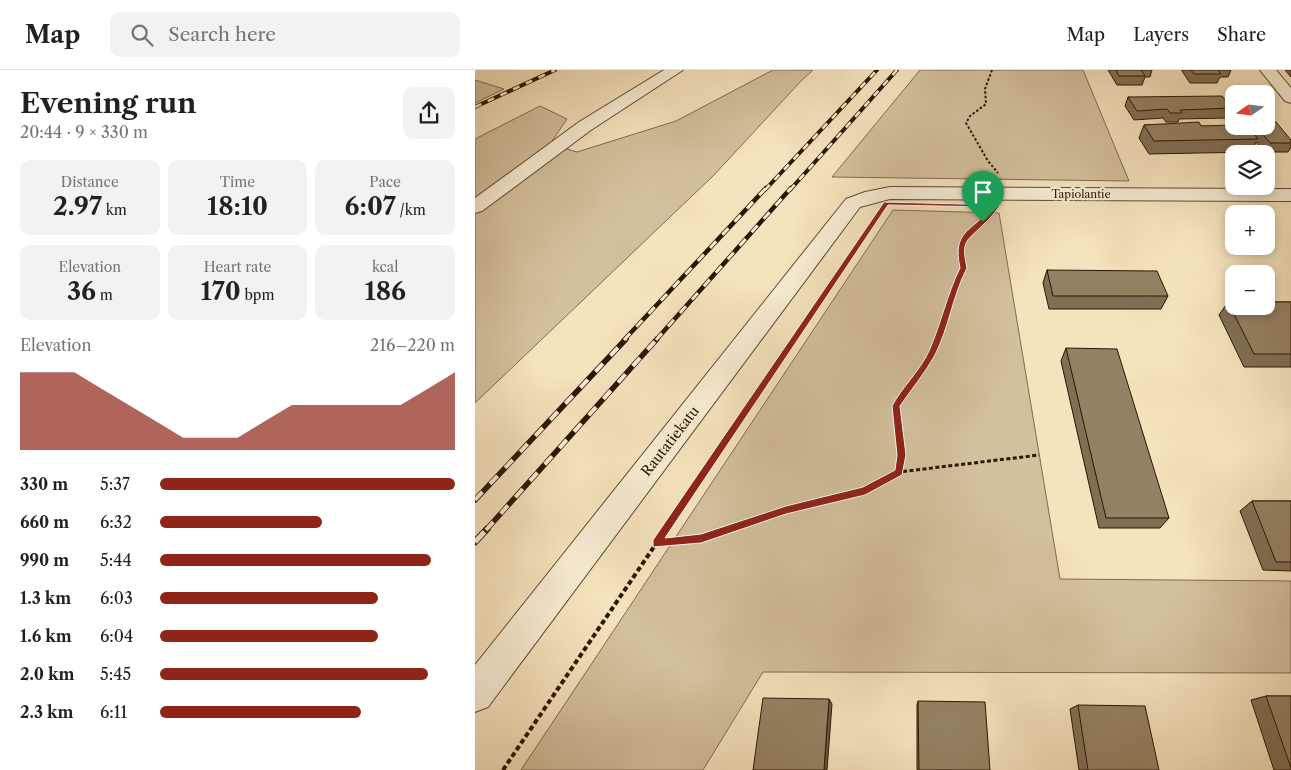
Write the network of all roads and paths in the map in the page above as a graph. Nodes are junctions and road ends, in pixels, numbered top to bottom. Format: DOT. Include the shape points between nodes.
graph roads {
  1 [pos="675,70"];
  2 [pos="992,70"];
  3 [pos="1268,70"];
  4 [pos="1291,98"];
  5 [pos="1015,194"];
  6 [pos="1291,195"];
  7 [pos="876,204"];
  8 [pos="475,207"];
  9 [pos="992,211"];
  10 [pos="1039,455"];
  11 [pos="899,472"];
  12 [pos="656,544"];
  13 [pos="475,694"];
  14 [pos="503,770"];
  1 -- 8 [label="street" via="585,126"];
  2 -- 5 [label="path" via="985,89 986,104 969,116 966,123 985,160"];
  3 -- 4 [label="street"];
  5 -- 6 [label="street, Tapiolantie"];
  5 -- 7 [label="street, Tapiolantie" via="890,193"];
  7 -- 12 [label="path"];
  7 -- 13 [label="street, Rautatiekatu" via="853,203"];
  9 -- 11 [label="path" via="964,238 960,250 964,268 954,287 931,354 896,406 902,455"];
  10 -- 11 [label="path"];
  11 -- 12 [label="path" via="865,491 786,510 701,538"];
  12 -- 14 [label="path"];
}
